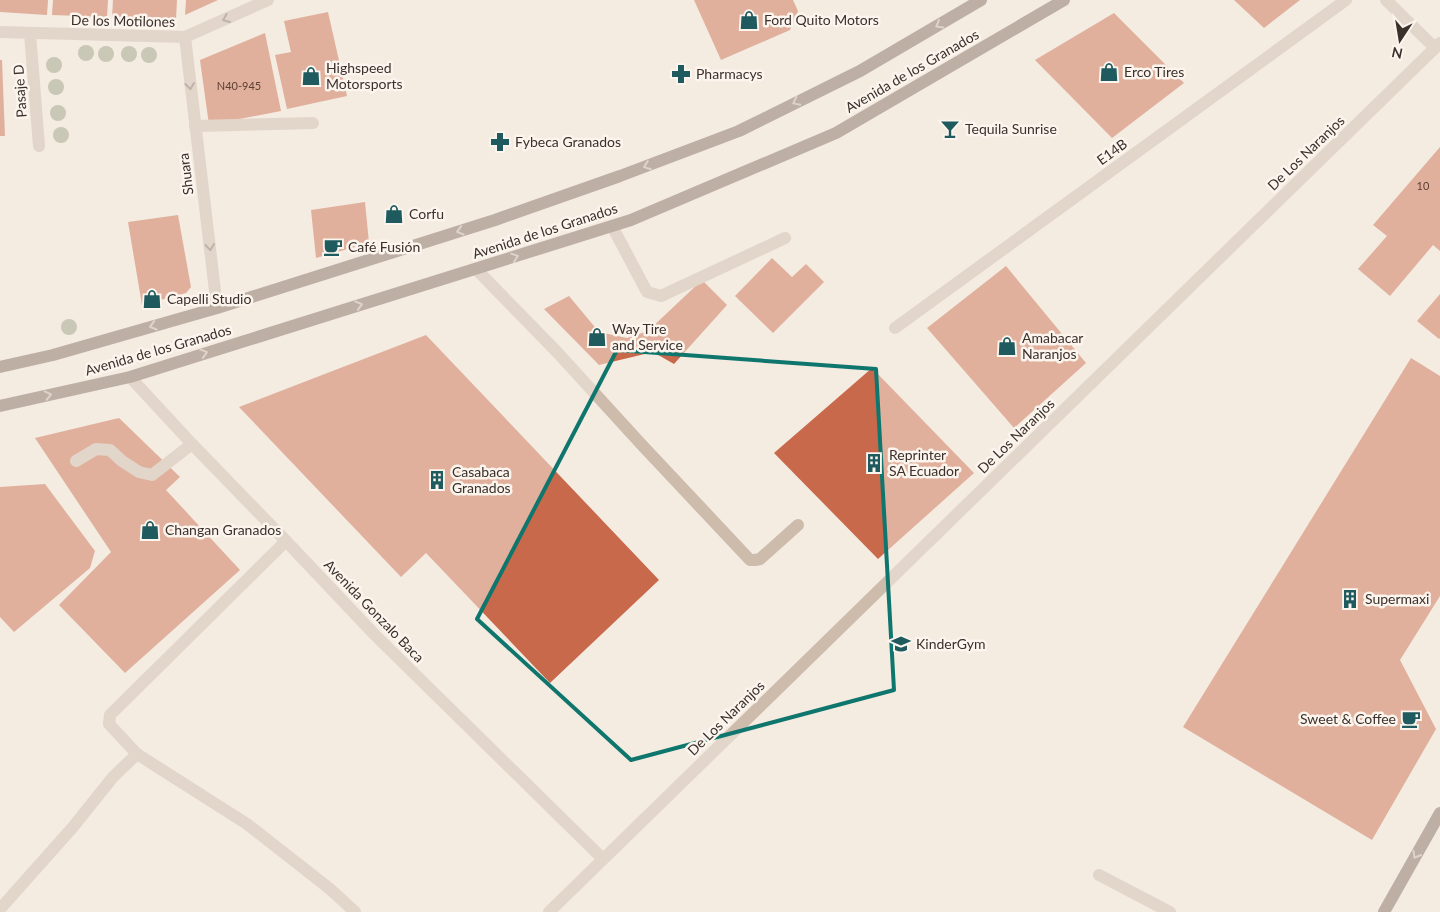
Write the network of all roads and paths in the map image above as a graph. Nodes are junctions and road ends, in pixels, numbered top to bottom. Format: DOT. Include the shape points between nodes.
graph roads {
  1 [pos="268,0"];
  2 [pos="981,0"];
  3 [pos="1064,0"];
  4 [pos="1346,0"];
  5 [pos="1386,0"];
  6 [pos="0,32"];
  7 [pos="30,33"];
  8 [pos="185,37"];
  9 [pos="1437,46"];
  10 [pos="313,123"];
  11 [pos="195,126"];
  12 [pos="39,146"];
  13 [pos="612,226"];
  14 [pos="785,238"];
  15 [pos="476,269"];
  16 [pos="217,308"];
  17 [pos="895,328"];
  18 [pos="0,368"];
  19 [pos="130,377"];
  20 [pos="0,406"];
  21 [pos="192,444"];
  22 [pos="76,461"];
  23 [pos="798,525"];
  24 [pos="286,541"];
  25 [pos="137,754"];
  26 [pos="1440,813"];
  27 [pos="603,859"];
  28 [pos="1100,875"];
  29 [pos="0,909"];
  30 [pos="356,912"];
  31 [pos="549,912"];
  32 [pos="1170,912"];
  33 [pos="1384,912"];
  1 -- 8 [label="street, De los Motilones, one-way"];
  2 -- 16 [label="main road, Avenida de los Granados, one-way" via="860,71 739,131 495,220"];
  3 -- 13 [label="main road, Avenida de los Granados" via="836,133"];
  4 -- 17 [label="street, E14B"];
  5 -- 9 [label="street"];
  6 -- 7 [label="street, De los Motilones"];
  7 -- 8 [label="street, De los Motilones"];
  7 -- 12 [label="street, Pasaje D"];
  8 -- 11 [label="street, Shuara, one-way"];
  9 -- 27 [label="street, De Los Naranjos"];
  10 -- 11 [label="street"];
  11 -- 16 [label="street, Shuara, one-way"];
  13 -- 14 [label="street" via="647,292 661,296"];
  15 -- 13 [label="main road, Avenida de los Granados, one-way"];
  19 -- 15 [label="main road, Avenida de los Granados, one-way"];
  15 -- 23 [label="street" via="750,560 760,558"];
  16 -- 18 [label="main road, Avenida de los Granados, one-way"];
  20 -- 19 [label="main road, Avenida de los Granados, one-way"];
  19 -- 21 [label="street, Avenida Gonzalo Baca"];
  21 -- 22 [label="street" via="152,475 122,462 110,450 96,449"];
  21 -- 24 [label="street, Avenida Gonzalo Baca"];
  24 -- 25 [label="street" via="110,715 109,724"];
  24 -- 27 [label="street, Avenida Gonzalo Baca" via="374,635"];
  25 -- 29 [label="street" via="113,777"];
  25 -- 30 [label="street" via="247,824"];
  26 -- 33 [label="main road, one-way"];
  27 -- 31 [label="street, De Los Naranjos"];
  28 -- 32 [label="street"];
}
